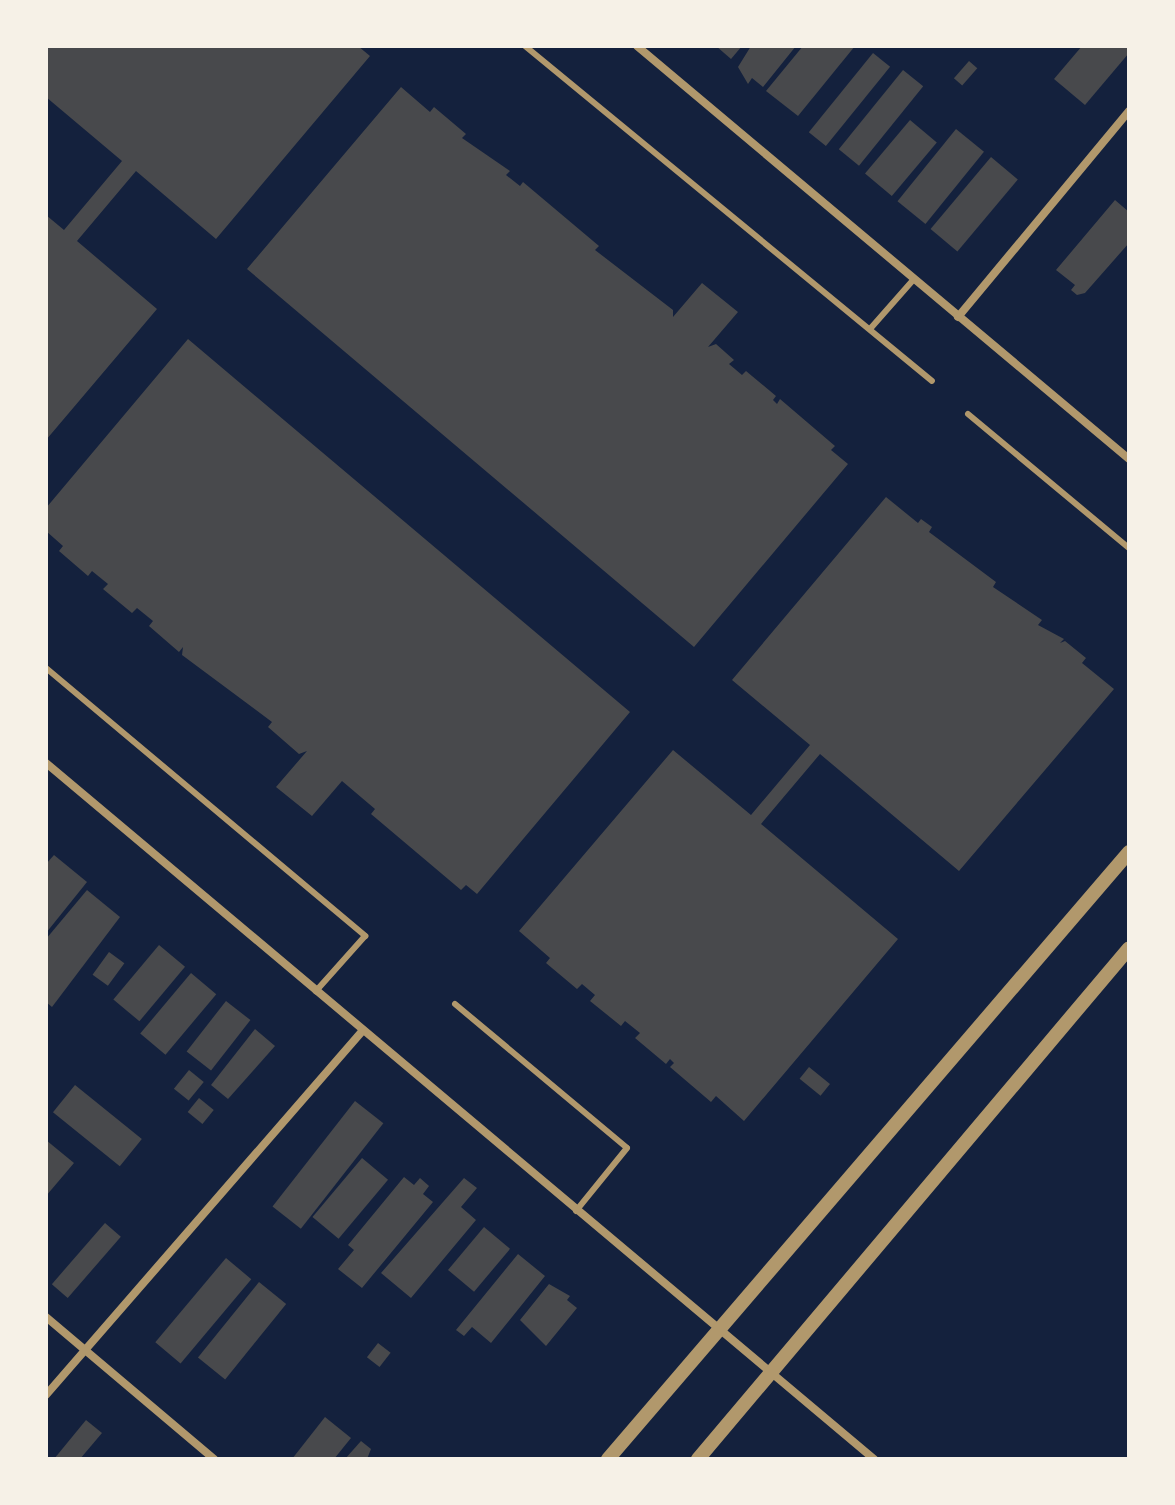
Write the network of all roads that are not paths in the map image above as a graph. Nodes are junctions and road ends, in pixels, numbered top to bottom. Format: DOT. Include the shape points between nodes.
graph roads {
  1 [pos="525,46"];
  2 [pos="637,46"];
  3 [pos="1129,111"];
  4 [pos="913,280"];
  5 [pos="958,317"];
  6 [pos="870,329"];
  7 [pos="932,381"];
  8 [pos="968,414"];
  9 [pos="1129,459"];
  10 [pos="1129,548"];
  11 [pos="46,668"];
  12 [pos="46,763"];
  13 [pos="1129,852"];
  14 [pos="1129,948"];
  15 [pos="316,991"];
  16 [pos="455,1004"];
  17 [pos="363,1030"];
  18 [pos="576,1211"];
  19 [pos="46,1317"];
  20 [pos="720,1330"];
  21 [pos="84,1349"];
  22 [pos="771,1373"];
  23 [pos="46,1395"];
  24 [pos="214,1459"];
  25 [pos="608,1459"];
  26 [pos="698,1459"];
  27 [pos="874,1459"];
  1 -- 6 [label="lane"];
  2 -- 4 [label="street"];
  3 -- 5 [label="street"];
  4 -- 5 [label="street"];
  4 -- 6 [label="lane"];
  5 -- 9 [label="street"];
  6 -- 7 [label="lane"];
  8 -- 10 [label="lane"];
  11 -- 15 [label="lane" via="365,936"];
  12 -- 15 [label="street"];
  13 -- 20 [label="street"];
  14 -- 22 [label="street"];
  15 -- 17 [label="street"];
  16 -- 18 [label="lane" via="627,1148"];
  17 -- 18 [label="street"];
  17 -- 21 [label="street"];
  18 -- 20 [label="street"];
  19 -- 21 [label="street"];
  20 -- 22 [label="street"];
  20 -- 25 [label="street"];
  21 -- 23 [label="street"];
  21 -- 24 [label="street"];
  22 -- 26 [label="street"];
  22 -- 27 [label="street"];
}
